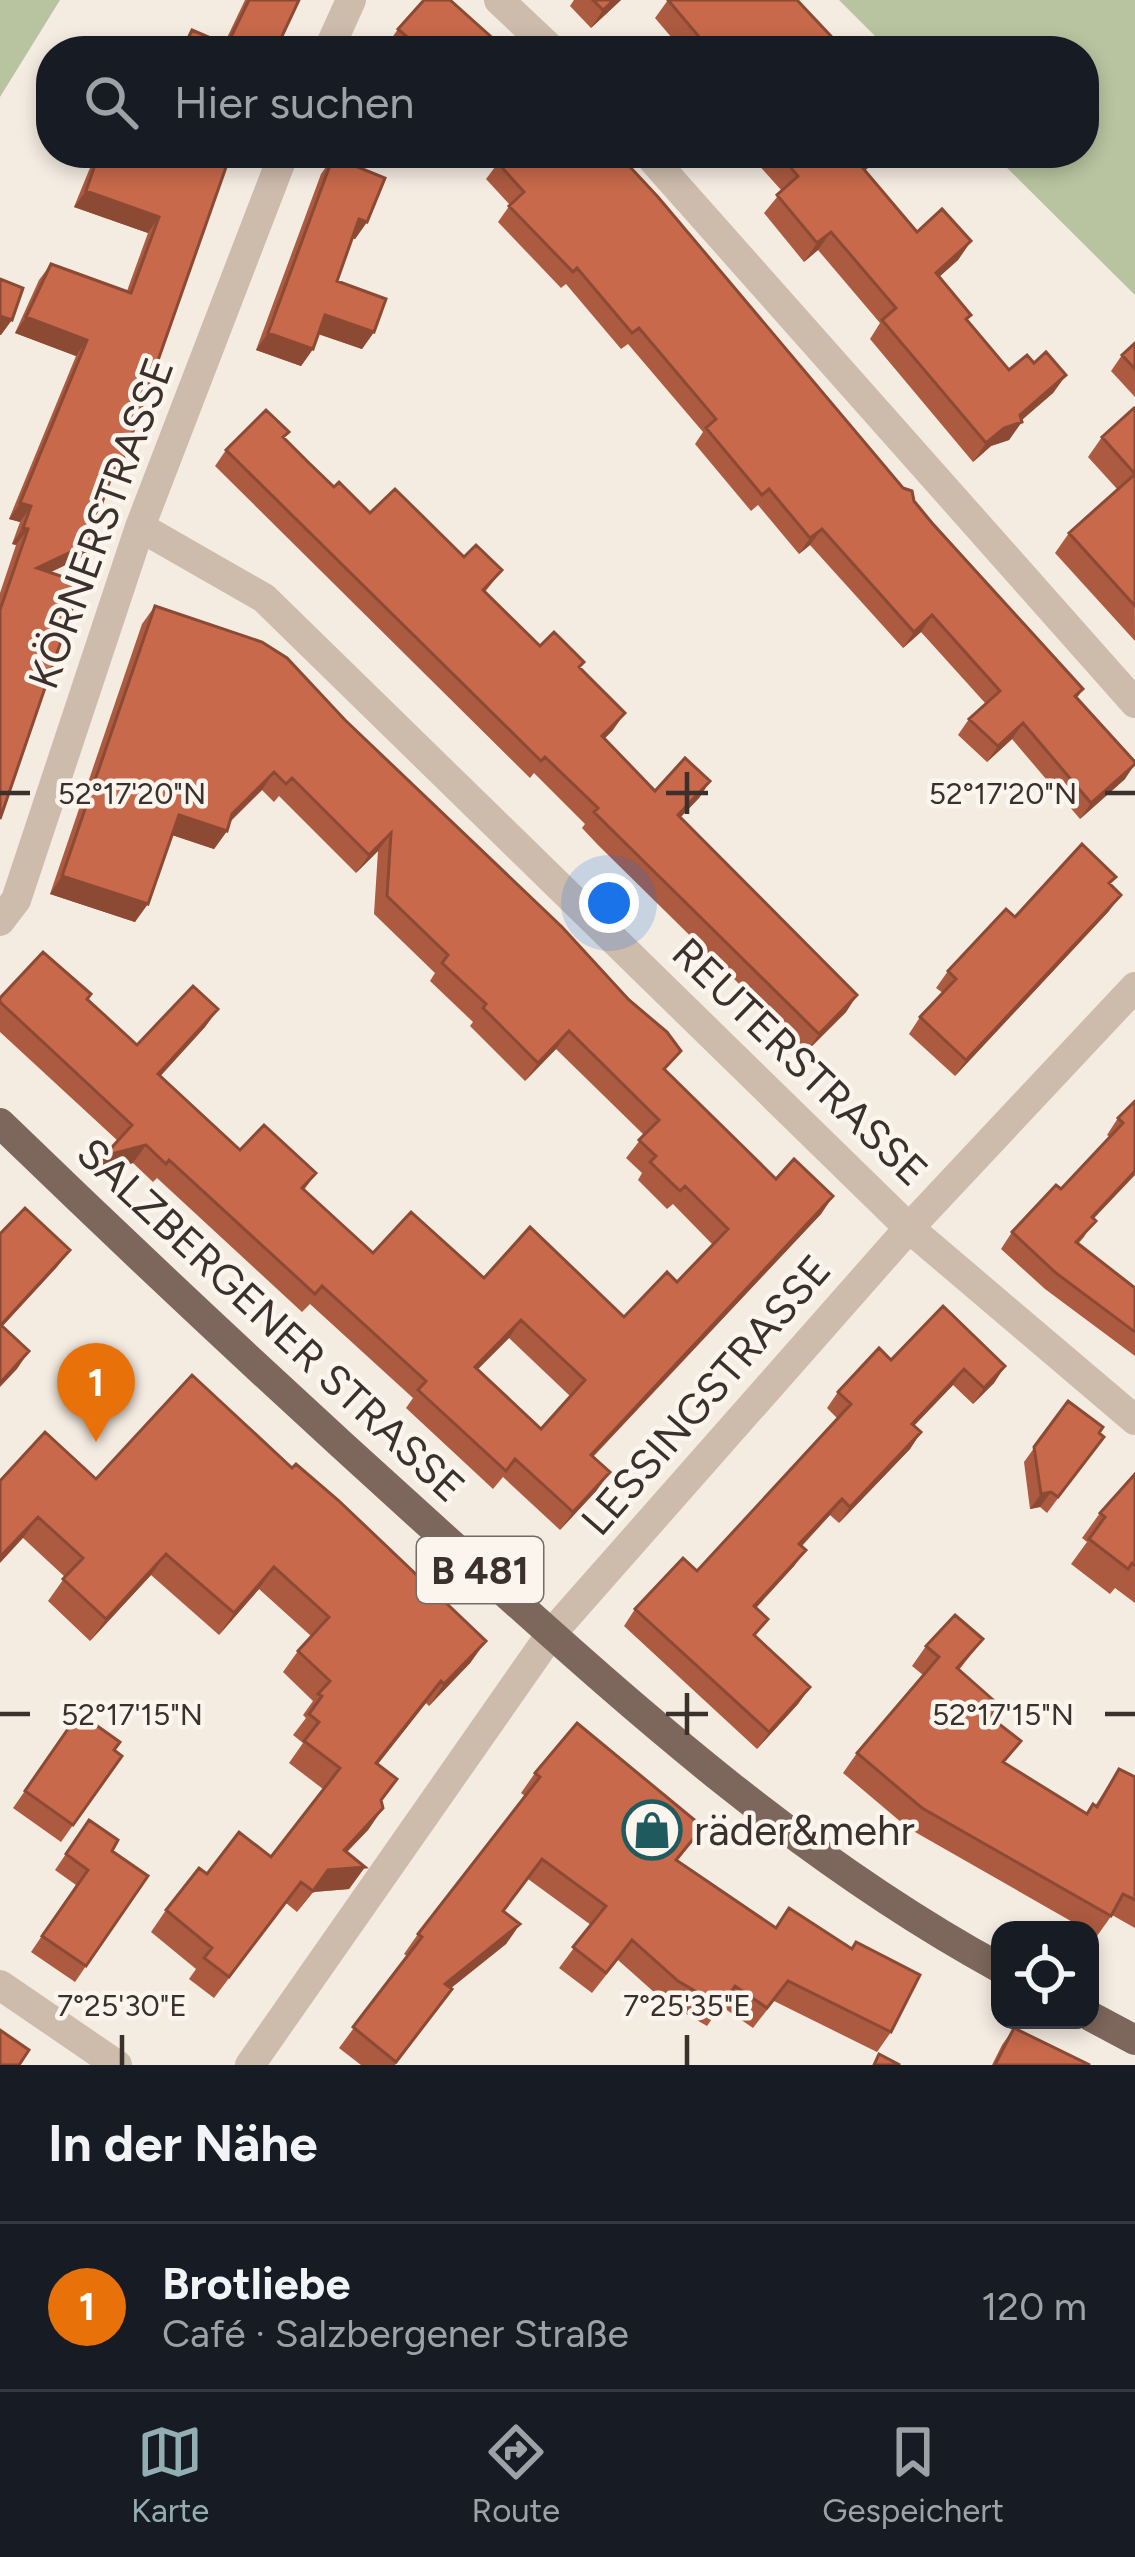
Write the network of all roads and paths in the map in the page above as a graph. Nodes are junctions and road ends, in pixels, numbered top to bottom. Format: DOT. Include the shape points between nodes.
graph roads {
  1 [pos="351,0"];
  2 [pos="499,0"];
  3 [pos="335,36"];
  4 [pos="537,36"];
  5 [pos="278,168"];
  6 [pos="660,168"];
  7 [pos="140,527"];
  8 [pos="1135,703"];
  9 [pos="0,921"];
  10 [pos="1135,987"];
  11 [pos="0,1123"];
  12 [pos="909,1228"];
  13 [pos="1135,1420"];
  14 [pos="551,1634"];
  15 [pos="991,1963"];
  16 [pos="0,1985"];
  17 [pos="1099,2021"];
  18 [pos="1135,2040"];
  19 [pos="117,2065"];
  20 [pos="250,2065"];
  1 -- 3 [label="street"];
  2 -- 4 [label="street"];
  5 -- 7 [label="street, KÖRNERSTRASSE"];
  6 -- 8 [label="street"];
  7 -- 9 [label="street, KÖRNERSTRASSE" via="16,900"];
  7 -- 12 [label="street, REUTERSTRASSE" via="264,598"];
  10 -- 12 [label="street, LESSINGSTRASSE"];
  11 -- 14 [label="main road, SALZBERGENER STRASSE / B 481"];
  12 -- 13 [label="street, REUTERSTRASSE"];
  12 -- 14 [label="street, LESSINGSTRASSE"];
  14 -- 15 [label="main road, SALZBERGENER STRASSE / B 481" via="832,1865"];
  14 -- 20 [label="street, LESSINGSTRASSE"];
  16 -- 19 [label="street"];
  17 -- 18 [label="main road"];
}
